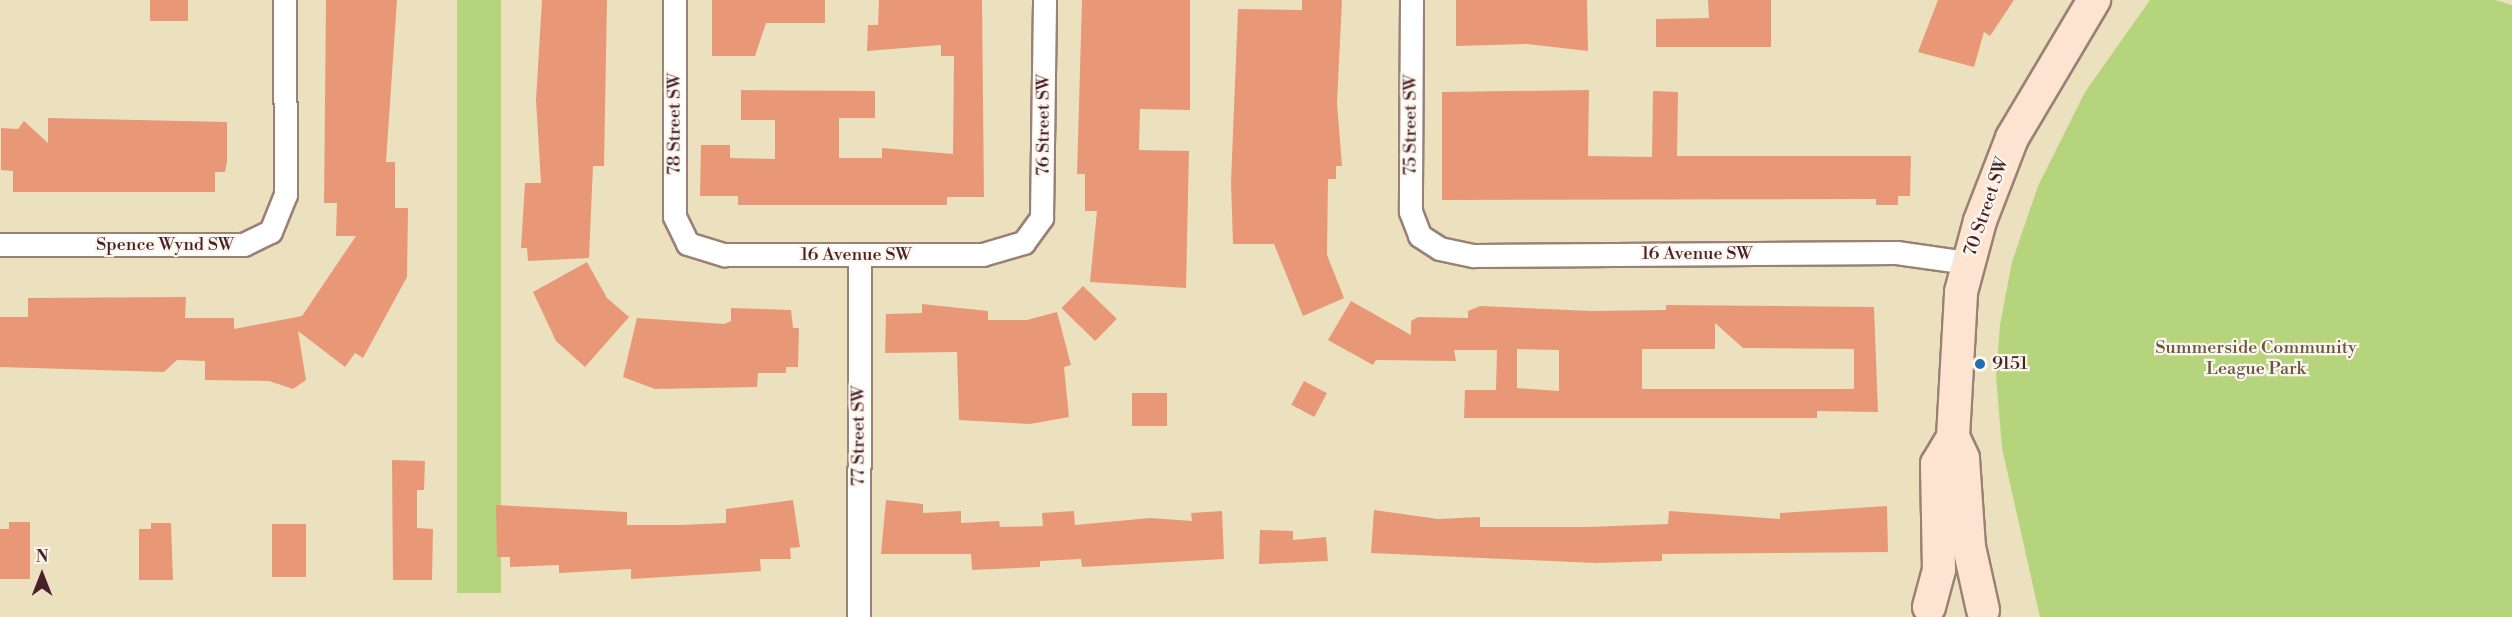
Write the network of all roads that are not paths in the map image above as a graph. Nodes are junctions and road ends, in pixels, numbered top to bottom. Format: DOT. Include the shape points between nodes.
graph roads {
  1 [pos="285,0"];
  2 [pos="675,0"];
  3 [pos="1045,0"];
  4 [pos="1412,0"];
  5 [pos="2094,0"];
  6 [pos="1024,243"];
  7 [pos="1429,243"];
  8 [pos="688,244"];
  9 [pos="0,245"];
  10 [pos="860,255"];
  11 [pos="1968,263"];
  12 [pos="1953,437"];
  13 [pos="1923,612"];
  14 [pos="1988,613"];
  15 [pos="859,617"];
  1 -- 9 [label="street, Spence Wynd SW" via="286,195 271,232 244,245"];
  2 -- 8 [label="street, 78 Street SW" via="675,217"];
  3 -- 6 [label="street, 76 Street SW" via="1044,206 1038,228"];
  4 -- 7 [label="street, 75 Street SW" via="1411,212 1414,226"];
  5 -- 11 [label="street, 70 Street SW" via="2012,138"];
  6 -- 10 [label="street, 16 Avenue SW" via="983,255"];
  7 -- 11 [label="street, 16 Avenue SW" via="1474,256 1897,253"];
  8 -- 10 [label="street, 16 Avenue SW" via="725,255"];
  10 -- 15 [label="street, 77 Street SW"];
  11 -- 12 [label="street, 70 Street SW" via="1955,336"];
  12 -- 13 [label="street, 70 Street SW" via="1937,464 1939,570"];
  12 -- 14 [label="street, 70 Street SW" via="1962,458 1970,547"];
  13 -- 14 [label="street" via="1952,599"];
}
